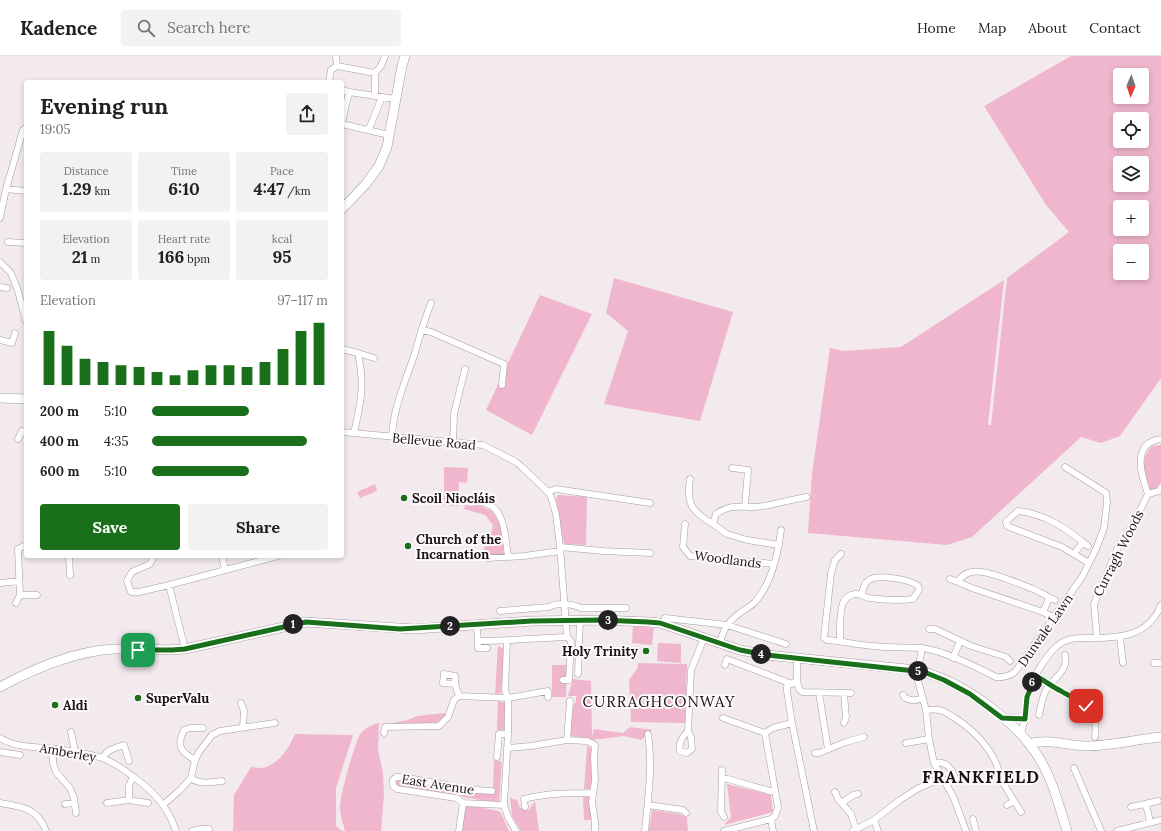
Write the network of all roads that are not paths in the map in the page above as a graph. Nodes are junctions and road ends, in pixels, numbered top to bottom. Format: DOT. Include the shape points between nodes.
graph roads {
  1 [pos="336,56"];
  2 [pos="385,56"];
  3 [pos="405,56"];
  4 [pos="337,66"];
  5 [pos="375,73"];
  6 [pos="329,80"];
  7 [pos="344,91"];
  8 [pos="349,92"];
  9 [pos="378,96"];
  10 [pos="395,99"];
  11 [pos="344,114"];
  12 [pos="344,123"];
  13 [pos="24,129"];
  14 [pos="369,129"];
  15 [pos="389,135"];
  16 [pos="6,189"];
  17 [pos="24,191"];
  18 [pos="344,207"];
  19 [pos="0,218"];
  20 [pos="8,242"];
  21 [pos="24,243"];
  22 [pos="0,262"];
  23 [pos="0,287"];
  24 [pos="7,288"];
  25 [pos="431,303"];
  26 [pos="24,314"];
  27 [pos="422,330"];
  28 [pos="15,333"];
  29 [pos="0,340"];
  30 [pos="344,350"];
  31 [pos="358,353"];
  32 [pos="374,358"];
  33 [pos="465,369"];
  34 [pos="502,385"];
  35 [pos="0,398"];
  36 [pos="24,399"];
  37 [pos="24,432"];
  38 [pos="344,432"];
  39 [pos="354,433"];
  40 [pos="392,437"];
  41 [pos="18,438"];
  42 [pos="1161,439"];
  43 [pos="453,442"];
  44 [pos="1064,467"];
  45 [pos="732,468"];
  46 [pos="690,479"];
  47 [pos="1160,490"];
  48 [pos="548,492"];
  49 [pos="1148,494"];
  50 [pos="807,497"];
  51 [pos="473,498"];
  52 [pos="650,503"];
  53 [pos="745,506"];
  54 [pos="685,524"];
  55 [pos="714,524"];
  56 [pos="781,530"];
  57 [pos="1083,542"];
  58 [pos="779,545"];
  59 [pos="24,546"];
  60 [pos="1088,546"];
  61 [pos="560,549"];
  62 [pos="650,553"];
  63 [pos="841,554"];
  64 [pos="1074,554"];
  65 [pos="508,557"];
  66 [pos="69,558"];
  67 [pos="153,558"];
  68 [pos="222,558"];
  69 [pos="266,558"];
  70 [pos="488,558"];
  71 [pos="1089,563"];
  72 [pos="774,564"];
  73 [pos="225,570"];
  74 [pos="70,575"];
  75 [pos="950,578"];
  76 [pos="19,581"];
  77 [pos="958,582"];
  78 [pos="0,583"];
  79 [pos="169,585"];
  80 [pos="862,594"];
  81 [pos="20,595"];
  82 [pos="36,595"];
  83 [pos="16,603"];
  84 [pos="564,605"];
  85 [pos="1161,605"];
  86 [pos="626,608"];
  87 [pos="500,611"];
  88 [pos="1043,612"];
  89 [pos="1053,617"];
  90 [pos="665,618"];
  91 [pos="566,620"];
  92 [pos="580,620"];
  93 [pos="478,624"];
  94 [pos="727,625"];
  95 [pos="929,629"];
  96 [pos="567,637"];
  97 [pos="1120,637"];
  98 [pos="704,638"];
  99 [pos="1097,638"];
  100 [pos="478,641"];
  101 [pos="507,641"];
  102 [pos="840,641"];
  103 [pos="960,641"];
  104 [pos="720,643"];
  105 [pos="786,644"];
  106 [pos="487,648"];
  107 [pos="922,648"];
  108 [pos="185,649"];
  109 [pos="1065,655"];
  110 [pos="797,658"];
  111 [pos="953,658"];
  112 [pos="1010,661"];
  113 [pos="1123,663"];
  114 [pos="725,665"];
  115 [pos="918,671"];
  116 [pos="578,674"];
  117 [pos="1036,676"];
  118 [pos="563,680"];
  119 [pos="794,682"];
  120 [pos="455,684"];
  121 [pos="1051,684"];
  122 [pos="0,687"];
  123 [pos="819,693"];
  124 [pos="903,695"];
  125 [pos="459,696"];
  126 [pos="548,696"];
  127 [pos="508,698"];
  128 [pos="923,698"];
  129 [pos="570,701"];
  130 [pos="241,703"];
  131 [pos="926,710"];
  132 [pos="1039,714"];
  133 [pos="724,718"];
  134 [pos="1002,718"];
  135 [pos="1025,719"];
  136 [pos="274,723"];
  137 [pos="792,723"];
  138 [pos="844,723"];
  139 [pos="244,727"];
  140 [pos="203,728"];
  141 [pos="688,731"];
  142 [pos="71,732"];
  143 [pos="384,733"];
  144 [pos="765,733"];
  145 [pos="508,734"];
  146 [pos="648,734"];
  147 [pos="1020,734"];
  148 [pos="1161,736"];
  149 [pos="864,737"];
  150 [pos="1095,737"];
  151 [pos="929,739"];
  152 [pos="0,740"];
  153 [pos="567,740"];
  154 [pos="906,743"];
  155 [pos="1030,744"];
  156 [pos="53,748"];
  157 [pos="507,748"];
  158 [pos="828,749"];
  159 [pos="75,751"];
  160 [pos="0,752"];
  161 [pos="815,753"];
  162 [pos="20,755"];
  163 [pos="497,757"];
  164 [pos="103,758"];
  165 [pos="195,760"];
  166 [pos="129,761"];
  167 [pos="934,763"];
  168 [pos="1074,768"];
  169 [pos="722,770"];
  170 [pos="1077,775"];
  171 [pos="133,776"];
  172 [pos="1070,777"];
  173 [pos="191,778"];
  174 [pos="941,778"];
  175 [pos="722,779"];
  176 [pos="956,781"];
  177 [pos="222,782"];
  178 [pos="458,789"];
  179 [pos="775,790"];
  180 [pos="492,791"];
  181 [pos="835,792"];
  182 [pos="592,793"];
  183 [pos="858,794"];
  184 [pos="456,798"];
  185 [pos="129,800"];
  186 [pos="1014,801"];
  187 [pos="1158,801"];
  188 [pos="463,802"];
  189 [pos="842,802"];
  190 [pos="0,803"];
  191 [pos="74,803"];
  192 [pos="107,803"];
  193 [pos="148,803"];
  194 [pos="64,804"];
  195 [pos="164,804"];
  196 [pos="1146,804"];
  197 [pos="504,805"];
  198 [pos="648,805"];
  199 [pos="1007,805"];
  200 [pos="525,807"];
  201 [pos="1131,807"];
  202 [pos="1021,812"];
  203 [pos="76,813"];
  204 [pos="686,813"];
  205 [pos="724,817"];
  206 [pos="770,819"];
  207 [pos="874,820"];
  208 [pos="1161,820"];
  209 [pos="1150,822"];
  210 [pos="209,829"];
  211 [pos="964,829"];
  212 [pos="855,830"];
  213 [pos="46,831"];
  214 [pos="176,831"];
  215 [pos="192,831"];
  216 [pos="459,831"];
  217 [pos="516,831"];
  218 [pos="595,831"];
  219 [pos="644,831"];
  220 [pos="724,831"];
  221 [pos="773,831"];
  222 [pos="814,831"];
  223 [pos="878,831"];
  224 [pos="976,831"];
  225 [pos="1067,831"];
  226 [pos="1101,831"];
  227 [pos="1117,831"];
  1 -- 4 [label="street"];
  2 -- 5 [label="street"];
  3 -- 10 [label="main road"];
  4 -- 5 [label="street"];
  4 -- 6 [label="street" via="331,70"];
  5 -- 9 [label="street"];
  7 -- 8 [label="street"];
  8 -- 9 [label="street"];
  8 -- 11 [label="street"];
  9 -- 10 [label="street"];
  9 -- 14 [label="street"];
  10 -- 15 [label="main road"];
  12 -- 14 [label="street"];
  13 -- 16 [label="street"];
  14 -- 15 [label="street"];
  15 -- 18 [label="main road" via="379,166"];
  16 -- 17 [label="street"];
  16 -- 19 [label="street"];
  20 -- 21 [label="street"];
  22 -- 26 [label="street" via="11,273"];
  23 -- 24 [label="street"];
  25 -- 27 [label="street"];
  27 -- 34 [label="street" via="504,364"];
  27 -- 40 [label="street" via="398,402"];
  28 -- 29 [label="street" via="12,343"];
  30 -- 31 [label="street"];
  31 -- 32 [label="street"];
  31 -- 39 [label="street" via="362,376 362,401"];
  33 -- 43 [label="street" via="454,414"];
  35 -- 36 [label="main road"];
  37 -- 41 [label="street" via="22,431"];
  38 -- 39 [label="street, Bellevue Road"];
  39 -- 40 [label="street, Bellevue Road"];
  40 -- 43 [label="street, Bellevue Road"];
  42 -- 49 [label="street, Curragh Woods" via="1154,440 1144,448 1140,458"];
  43 -- 48 [label="street, Bellevue Road" via="483,445 516,462"];
  44 -- 71 [label="street, Dunvale Lawn" via="1106,493 1107,516"];
  45 -- 53 [label="street" via="748,470"];
  46 -- 55 [label="street, Woodlands" via="689,502 700,516"];
  47 -- 49 [label="street, Curragh Woods"];
  48 -- 52 [label="street" via="556,489"];
  48 -- 61 [label="street, Bellevue Road" via="556,514"];
  49 -- 99 [label="street, Curragh Woods" via="1119,546 1094,604"];
  50 -- 53 [label="street" via="762,507"];
  51 -- 65 [label="street" via="493,508 498,514 503,525"];
  53 -- 55 [label="street" via="724,508 716,514"];
  54 -- 72 [label="street, Woodlands" via="683,547 690,556"];
  55 -- 58 [label="street, Woodlands" via="727,534"];
  56 -- 58 [label="street"];
  57 -- 60 [label="street"];
  57 -- 64 [label="street"];
  57 -- 64 [label="street" via="1054,522 1033,513 1018,511 1006,522 1007,526"];
  58 -- 72 [label="street"];
  59 -- 76 [label="street" via="18,548"];
  61 -- 62 [label="street"];
  61 -- 65 [label="street"];
  61 -- 84 [label="street, Bellevue Road"];
  63 -- 102 [label="street, Dunvale Lawn" via="835,560 831,573 824,638"];
  64 -- 71 [label="street"];
  65 -- 70 [label="street"];
  66 -- 74 [label="street"];
  67 -- 79 [label="street" via="150,564 132,572 127,580 131,592"];
  68 -- 73 [label="street"];
  69 -- 73 [label="street"];
  71 -- 89 [label="street, Dunvale Lawn"];
  72 -- 94 [label="street" via="764,589 755,601"];
  73 -- 79 [label="street"];
  75 -- 77 [label="street"];
  76 -- 78 [label="street"];
  76 -- 81 [label="street"];
  77 -- 88 [label="street"];
  77 -- 88 [label="street" via="961,575 968,572 979,571 995,575 1052,599"];
  79 -- 108 [label="street"];
  80 -- 80 [label="street" via="886,600 905,600 913,599 919,590 914,582 887,577 868,580"];
  80 -- 102 [label="street" via="846,598 843,604"];
  81 -- 82 [label="street"];
  81 -- 83 [label="street"];
  84 -- 86 [label="street" via="581,608"];
  84 -- 87 [label="street"];
  84 -- 91 [label="street, Bellevue Road"];
  85 -- 97 [label="street" via="1158,614 1144,628"];
  88 -- 89 [label="street"];
  89 -- 111 [label="street, Dunvale Lawn" via="1015,672 1008,677 996,677"];
  90 -- 94 [label="street"];
  91 -- 92 [label="main road"];
  91 -- 93 [label="main road"];
  91 -- 96 [label="street, Bellevue Road"];
  92 -- 98 [label="main road" via="660,623"];
  92 -- 116 [label="street"];
  93 -- 100 [label="street"];
  93 -- 108 [label="main road" via="400,629 306,622"];
  94 -- 104 [label="street"];
  94 -- 105 [label="street"];
  95 -- 103 [label="street" via="935,629"];
  96 -- 101 [label="street"];
  96 -- 118 [label="street, Bellevue Road" via="570,641 569,680"];
  97 -- 99 [label="street"];
  97 -- 113 [label="street"];
  98 -- 104 [label="main road"];
  98 -- 141 [label="street" via="691,670"];
  99 -- 117 [label="street" via="1067,639 1057,647"];
  100 -- 101 [label="street"];
  100 -- 106 [label="street" via="478,648"];
  101 -- 127 [label="street" via="505,690"];
  102 -- 107 [label="street, Dunvale Lawn" via="878,647"];
  103 -- 111 [label="street"];
  103 -- 112 [label="street" via="1006,657"];
  104 -- 110 [label="main road" via="740,650"];
  107 -- 111 [label="street, Dunvale Lawn"];
  107 -- 115 [label="street"];
  108 -- 122 [label="main road" via="115,649 78,655 47,665"];
  109 -- 121 [label="street" via="1066,664"];
  110 -- 115 [label="main road"];
  110 -- 119 [label="street"];
  114 -- 119 [label="street" via="727,659"];
  115 -- 128 [label="street" via="917,677"];
  115 -- 134 [label="main road" via="944,680 970,694"];
  117 -- 121 [label="street"];
  117 -- 135 [label="street" via="1027,697"];
  119 -- 123 [label="street" via="802,692"];
  119 -- 137 [label="street" via="787,686"];
  120 -- 125 [label="street"];
  121 -- 132 [label="street"];
  121 -- 150 [label="street" via="1081,701 1091,711"];
  123 -- 138 [label="street" via="848,693"];
  123 -- 158 [label="street"];
  124 -- 128 [label="street" via="904,698 916,701"];
  125 -- 127 [label="street"];
  125 -- 143 [label="street" via="454,700 448,717 439,726 385,727"];
  126 -- 127 [label="street" via="548,691"];
  127 -- 145 [label="street"];
  128 -- 131 [label="street"];
  129 -- 153 [label="street"];
  130 -- 139 [label="street"];
  131 -- 151 [label="street"];
  131 -- 186 [label="street" via="936,708 967,726 978,736 988,749"];
  133 -- 144 [label="street"];
  134 -- 135 [label="street"];
  134 -- 147 [label="main road"];
  135 -- 147 [label="street"];
  136 -- 139 [label="street"];
  137 -- 144 [label="street"];
  137 -- 222 [label="street"];
  139 -- 165 [label="street" via="212,735"];
  140 -- 165 [label="street" via="184,730 180,737 182,752"];
  142 -- 159 [label="street"];
  144 -- 179 [label="street"];
  145 -- 157 [label="street"];
  145 -- 163 [label="street" via="498,734"];
  146 -- 198 [label="street" via="651,775"];
  147 -- 155 [label="main road"];
  148 -- 155 [label="main road" via="1088,746 1046,741"];
  149 -- 158 [label="street" via="845,739"];
  151 -- 154 [label="street"];
  151 -- 167 [label="street"];
  152 -- 156 [label="street, Amberley"];
  153 -- 157 [label="street"];
  153 -- 182 [label="street" via="587,741 595,745 595,780"];
  155 -- 225 [label="main road" via="1051,780"];
  156 -- 159 [label="street, Amberley"];
  156 -- 191 [label="street" via="56,772 70,788"];
  157 -- 197 [label="street"];
  158 -- 161 [label="street"];
  159 -- 164 [label="street, Amberley"];
  160 -- 162 [label="street"];
  164 -- 166 [label="street" via="113,748 124,745"];
  164 -- 171 [label="street, Amberley"];
  165 -- 173 [label="street"];
  167 -- 174 [label="street"];
  167 -- 176 [label="street" via="950,767"];
  168 -- 170 [label="street"];
  169 -- 175 [label="street"];
  170 -- 172 [label="street"];
  170 -- 226 [label="street"];
  171 -- 185 [label="street" via="129,786"];
  171 -- 195 [label="street, Amberley"];
  173 -- 177 [label="street" via="200,782"];
  173 -- 195 [label="street"];
  174 -- 207 [label="street" via="917,789"];
  174 -- 211 [label="street" via="952,796"];
  175 -- 179 [label="street"];
  175 -- 205 [label="street" via="721,812"];
  178 -- 180 [label="street, East Avenue"];
  178 -- 184 [label="street"];
  178 -- 184 [label="street, East Avenue" via="402,777 394,778 392,783 397,789"];
  179 -- 206 [label="street" via="777,813"];
  181 -- 189 [label="street"];
  182 -- 200 [label="street" via="552,793 532,797 524,799"];
  182 -- 218 [label="street"];
  183 -- 189 [label="street"];
  184 -- 188 [label="street, East Avenue"];
  185 -- 192 [label="street"];
  185 -- 193 [label="street"];
  186 -- 199 [label="street"];
  186 -- 202 [label="street"];
  187 -- 196 [label="street"];
  188 -- 197 [label="street, East Avenue"];
  188 -- 216 [label="street, East Avenue"];
  189 -- 212 [label="street" via="850,814"];
  190 -- 213 [label="street" via="29,809 37,815"];
  191 -- 194 [label="street"];
  191 -- 203 [label="street"];
  195 -- 214 [label="street, Amberley"];
  196 -- 201 [label="street"];
  196 -- 209 [label="street"];
  197 -- 217 [label="street"];
  198 -- 204 [label="street" via="683,810"];
  198 -- 219 [label="street"];
  206 -- 220 [label="street"];
  206 -- 221 [label="street"];
  207 -- 212 [label="street"];
  207 -- 223 [label="street"];
  208 -- 209 [label="street"];
  209 -- 227 [label="street"];
  210 -- 215 [label="street"];
  211 -- 224 [label="street" via="973,821"];
}
